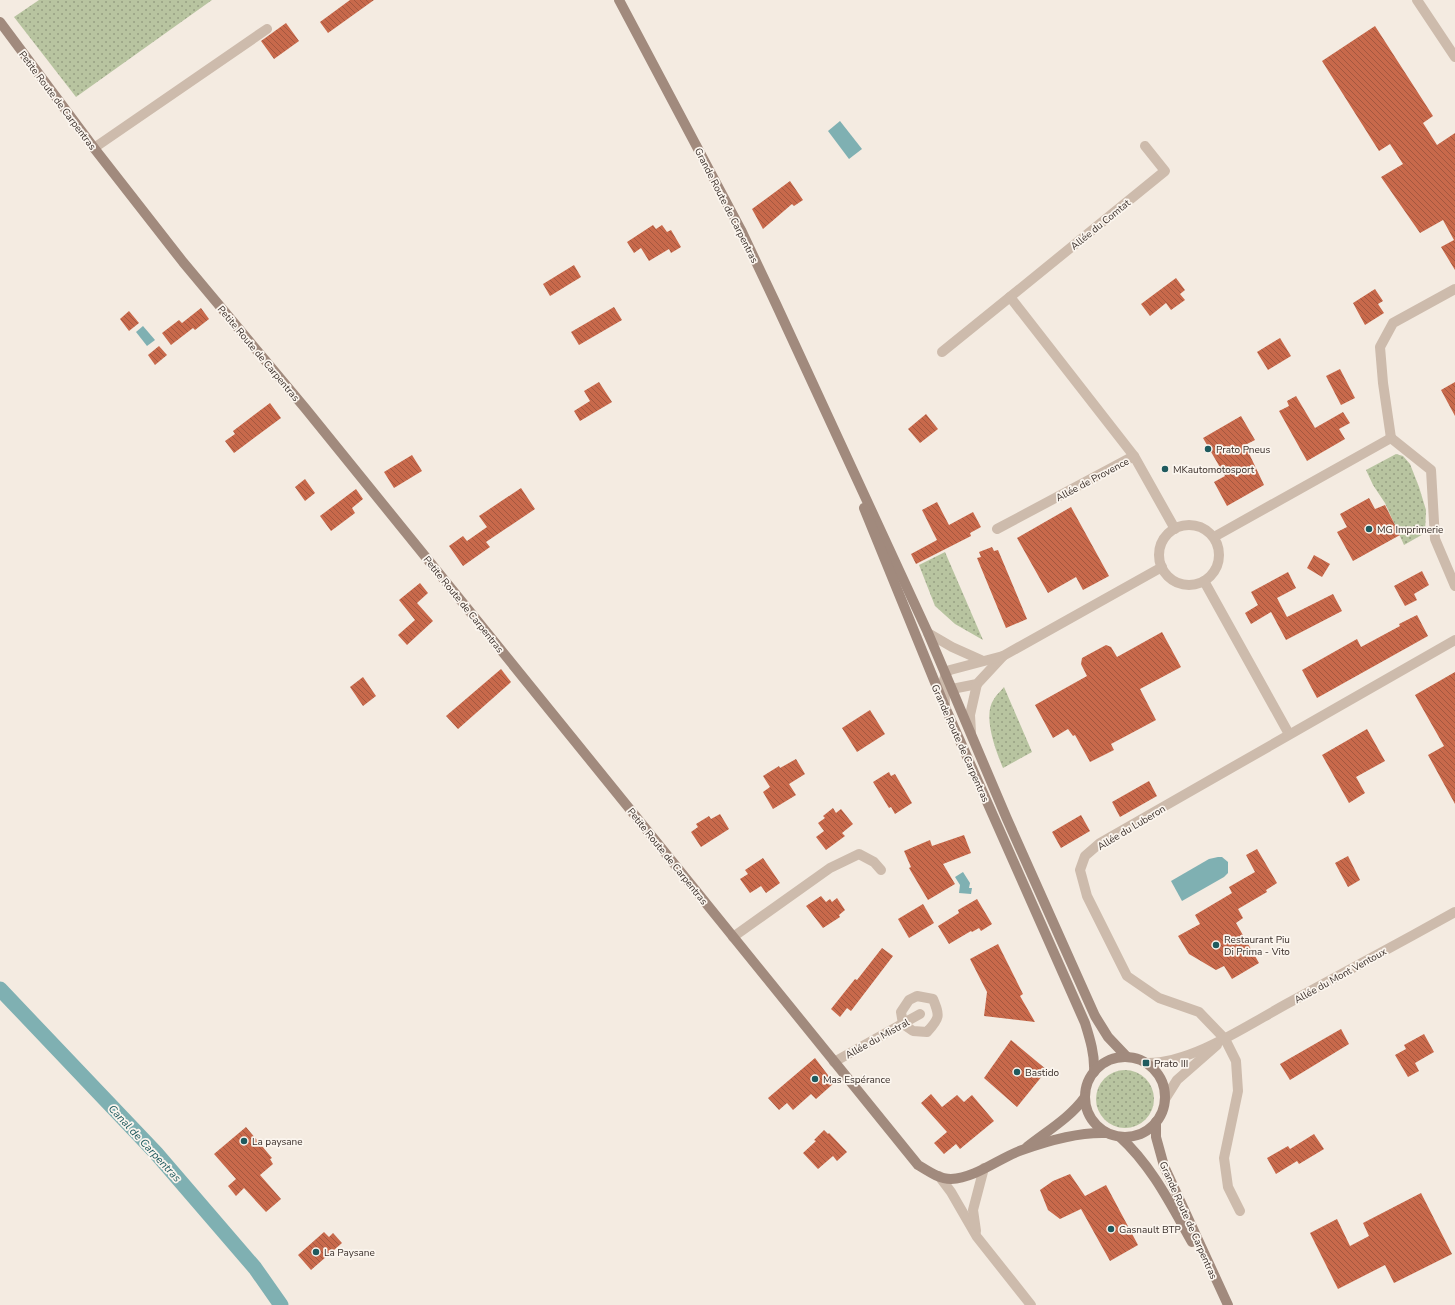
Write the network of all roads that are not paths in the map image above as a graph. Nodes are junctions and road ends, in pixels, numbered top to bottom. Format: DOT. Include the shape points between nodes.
graph roads {
  1 [pos="619,0"];
  2 [pos="1417,0"];
  3 [pos="0,22"];
  4 [pos="267,29"];
  5 [pos="1455,57"];
  6 [pos="1145,146"];
  7 [pos="94,148"];
  8 [pos="1455,289"];
  9 [pos="1010,297"];
  10 [pos="942,352"];
  11 [pos="826,413"];
  12 [pos="1391,438"];
  13 [pos="1134,456"];
  14 [pos="1175,528"];
  15 [pos="997,529"];
  16 [pos="1214,537"];
  17 [pos="1162,567"];
  18 [pos="1204,581"];
  19 [pos="1455,586"];
  20 [pos="928,632"];
  21 [pos="1455,640"];
  22 [pos="919,643"];
  23 [pos="1003,656"];
  24 [pos="982,660"];
  25 [pos="946,673"];
  26 [pos="977,684"];
  27 [pos="948,688"];
  28 [pos="945,707"];
  29 [pos="971,732"];
  30 [pos="1289,734"];
  31 [pos="881,870"];
  32 [pos="1455,912"];
  33 [pos="733,937"];
  34 [pos="920,1014"];
  35 [pos="1225,1039"];
  36 [pos="1127,1057"];
  37 [pos="834,1062"];
  38 [pos="1146,1063"];
  39 [pos="1094,1072"];
  40 [pos="1085,1096"];
  41 [pos="1165,1099"];
  42 [pos="1156,1122"];
  43 [pos="1106,1133"];
  44 [pos="1120,1137"];
  45 [pos="1022,1150"];
  46 [pos="984,1168"];
  47 [pos="939,1176"];
  48 [pos="1240,1211"];
  49 [pos="977,1237"];
  50 [pos="1222,1294"];
  51 [pos="1031,1305"];
  52 [pos="1228,1305"];
  1 -- 11 [label="main road, Grande Route de Carpentras" via="741,230"];
  2 -- 5 [label="street"];
  3 -- 7 [label="main road, Petite Route de Carpentras"];
  4 -- 7 [label="street"];
  6 -- 9 [label="street, Allée du Comtat" via="1165,171"];
  7 -- 33 [label="main road, Petite Route de Carpentras" via="183,262 305,408"];
  8 -- 12 [label="street" via="1393,323 1380,347"];
  9 -- 10 [label="street, Allée du Comtat"];
  9 -- 13 [label="street"];
  11 -- 20 [label="main road, Grande Route de Carpentras"];
  11 -- 22 [label="main road, Grande Route de Carpentras"];
  12 -- 16 [label="street"];
  12 -- 19 [label="street" via="1431,470 1435,539"];
  13 -- 14 [label="street, Allée de Provence"];
  13 -- 15 [label="street, Allée de Provence"];
  14 -- 16 [label="street" via="1183,525 1196,526"];
  14 -- 17 [label="street" via="1168,534 1160,549"];
  16 -- 18 [label="street" via="1218,546 1217,566"];
  17 -- 18 [label="street" via="1175,581 1184,584"];
  17 -- 23 [label="street"];
  18 -- 30 [label="street"];
  20 -- 24 [label="street" via="952,647"];
  20 -- 25 [label="main road, Grande Route de Carpentras"];
  21 -- 30 [label="street, Allée du Luberon"];
  22 -- 27 [label="street"];
  22 -- 28 [label="main road, Grande Route de Carpentras"];
  23 -- 24 [label="street"];
  23 -- 26 [label="street"];
  24 -- 25 [label="street"];
  25 -- 27 [label="main road, Grande Route de Carpentras"];
  26 -- 27 [label="street"];
  26 -- 29 [label="street" via="970,714"];
  27 -- 28 [label="street"];
  27 -- 29 [label="main road, Grande Route de Carpentras"];
  28 -- 39 [label="main road, Grande Route de Carpentras" via="1085,1023 1091,1044"];
  29 -- 36 [label="main road, Grande Route de Carpentras" via="1094,1016 1108,1037"];
  30 -- 35 [label="street, Allée du Luberon" via="1100,843 1085,856 1080,870 1086,896 1127,976 1159,998 1200,1012"];
  31 -- 33 [label="street" via="874,862 859,854 830,868"];
  32 -- 35 [label="street, Allée du Mont Ventoux"];
  33 -- 37 [label="main road, Petite Route de Carpentras"];
  34 -- 37 [label="street, Allée du Mistral"];
  35 -- 38 [label="street, Allée du Mont Ventoux" via="1158,1064"];
  35 -- 41 [label="street, Allée du Mont Ventoux" via="1177,1080"];
  35 -- 48 [label="street, Allée du Luberon" via="1236,1061 1238,1091 1224,1158 1228,1187"];
  36 -- 38 [label="main road, Grande Route de Carpentras"];
  36 -- 39 [label="main road" via="1109,1061"];
  37 -- 47 [label="main road, Petite Route de Carpentras" via="918,1165"];
  38 -- 41 [label="main road" via="1157,1073 1163,1085"];
  39 -- 40 [label="main road, Grande Route de Carpentras" via="1087,1083"];
  40 -- 43 [label="main road, Grande Route de Carpentras" via="1087,1111 1094,1124"];
  40 -- 45 [label="main road, Petite Route de Carpentras" via="1068,1116"];
  41 -- 42 [label="main road, Grande Route de Carpentras"];
  42 -- 44 [label="main road, Grande Route de Carpentras" via="1140,1134"];
  42 -- 50 [label="main road, Grande Route de Carpentras" via="1156,1137 1164,1166"];
  43 -- 44 [label="main road, Grande Route de Carpentras"];
  43 -- 45 [label="main road, Petite Route de Carpentras" via="1088,1132"];
  44 -- 50 [label="main road, Grande Route de Carpentras" via="1137,1152 1151,1172"];
  45 -- 46 [label="main road, Petite Route de Carpentras"];
  46 -- 47 [label="main road, Petite Route de Carpentras" via="964,1177 950,1179"];
  46 -- 49 [label="street" via="973,1210"];
  47 -- 49 [label="street, Petite Route de Carpentras"];
  49 -- 51 [label="street, Petite Route de Carpentras"];
  50 -- 52 [label="main road, Grande Route de Carpentras"];
}
